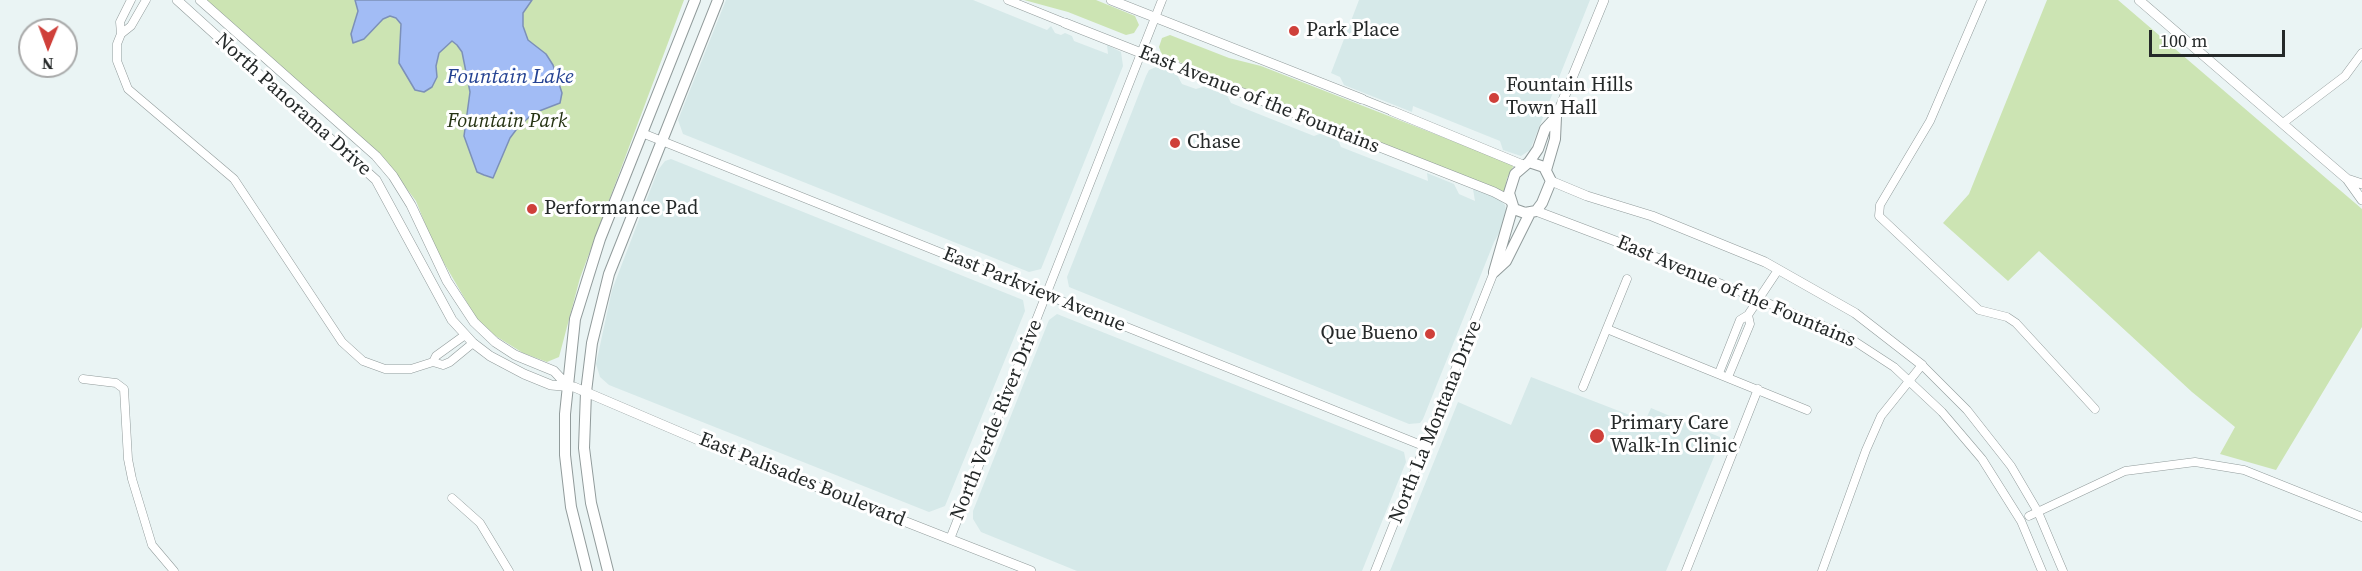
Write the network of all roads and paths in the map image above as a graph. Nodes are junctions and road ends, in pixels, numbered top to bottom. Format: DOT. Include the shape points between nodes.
graph roads {
  1 [pos="131,0"];
  2 [pos="145,0"];
  3 [pos="177,0"];
  4 [pos="200,0"];
  5 [pos="695,0"];
  6 [pos="718,0"];
  7 [pos="1008,0"];
  8 [pos="1111,0"];
  9 [pos="1162,0"];
  10 [pos="1604,0"];
  11 [pos="1982,0"];
  12 [pos="2139,0"];
  13 [pos="1154,18"];
  14 [pos="1065,23"];
  15 [pos="121,34"];
  16 [pos="1141,53"];
  17 [pos="2362,53"];
  18 [pos="1362,99"];
  19 [pos="1392,111"];
  20 [pos="1556,117"];
  21 [pos="2283,123"];
  22 [pos="642,133"];
  23 [pos="662,141"];
  24 [pos="1526,164"];
  25 [pos="1549,175"];
  26 [pos="2347,179"];
  27 [pos="2362,184"];
  28 [pos="2362,200"];
  29 [pos="1511,203"];
  30 [pos="1533,212"];
  31 [pos="1639,250"];
  32 [pos="1778,270"];
  33 [pos="1494,272"];
  34 [pos="1627,279"];
  35 [pos="1047,295"];
  36 [pos="1757,298"];
  37 [pos="1748,315"];
  38 [pos="1607,329"];
  39 [pos="465,334"];
  40 [pos="1732,340"];
  41 [pos="473,343"];
  42 [pos="1742,344"];
  43 [pos="433,362"];
  44 [pos="1922,365"];
  45 [pos="1719,373"];
  46 [pos="1728,377"];
  47 [pos="83,379"];
  48 [pos="1908,380"];
  49 [pos="571,386"];
  50 [pos="1583,387"];
  51 [pos="1758,389"];
  52 [pos="586,392"];
  53 [pos="2095,409"];
  54 [pos="1807,410"];
  55 [pos="1426,447"];
  56 [pos="452,498"];
  57 [pos="2038,512"];
  58 [pos="2029,516"];
  59 [pos="2362,517"];
  60 [pos="950,539"];
  61 [pos="174,571"];
  62 [pos="508,571"];
  63 [pos="587,571"];
  64 [pos="609,571"];
  65 [pos="1031,571"];
  66 [pos="1375,571"];
  67 [pos="1686,571"];
  68 [pos="1822,571"];
  69 [pos="2042,571"];
  70 [pos="2063,571"];
  1 -- 15 [label="street" via="120,22"];
  2 -- 15 [label="street" via="131,26"];
  3 -- 39 [label="street, North Panorama Drive" via="376,180 446,309"];
  4 -- 49 [label="street, North Panorama Drive" via="376,156 411,205 447,281 474,322 501,346 554,371"];
  5 -- 22 [label="main road"];
  6 -- 23 [label="main road"];
  7 -- 14 [label="street, East Avenue of the Fountains"];
  8 -- 13 [label="street, East Avenue of the Fountains"];
  9 -- 13 [label="street, North Verde River Drive"];
  10 -- 20 [label="street"];
  11 -- 53 [label="street" via="1930,121 1878,211 1885,224 1979,310 2016,323"];
  12 -- 21 [label="street"];
  13 -- 16 [label="street, North Verde River Drive"];
  13 -- 18 [label="street, East Avenue of the Fountains"];
  14 -- 16 [label="street, East Avenue of the Fountains"];
  15 -- 43 [label="street" via="117,61 128,89 234,179 342,342 363,361 385,369 411,369"];
  16 -- 29 [label="street, East Avenue of the Fountains" via="1494,192"];
  16 -- 35 [label="street, North Verde River Drive"];
  17 -- 21 [label="street" via="2345,76"];
  18 -- 19 [label="street, East Avenue of the Fountains"];
  19 -- 24 [label="street, East Avenue of the Fountains"];
  20 -- 24 [label="main road"];
  20 -- 25 [label="main road"];
  21 -- 26 [label="street"];
  22 -- 23 [label="street, East Parkview Avenue"];
  22 -- 49 [label="main road" via="585,281 573,328"];
  23 -- 35 [label="street, East Parkview Avenue"];
  23 -- 52 [label="main road" via="604,290"];
  24 -- 25 [label="main road" via="1538,163"];
  24 -- 29 [label="main road" via="1511,183"];
  25 -- 30 [label="main road" via="1547,193"];
  25 -- 32 [label="street, East Avenue of the Fountains" via="1587,196 1652,216"];
  26 -- 27 [label="street"];
  26 -- 28 [label="street"];
  29 -- 30 [label="main road" via="1520,212"];
  29 -- 33 [label="main road, North La Montana Drive"];
  30 -- 31 [label="street, East Avenue of the Fountains"];
  30 -- 33 [label="main road, North La Montana Drive" via="1506,261"];
  31 -- 36 [label="street, East Avenue of the Fountains"];
  32 -- 36 [label="street"];
  32 -- 44 [label="street, East Avenue of the Fountains" via="1855,313"];
  33 -- 55 [label="street, North La Montana Drive"];
  34 -- 38 [label="street"];
  35 -- 55 [label="street, East Parkview Avenue"];
  35 -- 60 [label="street, North Verde River Drive"];
  36 -- 37 [label="street"];
  36 -- 48 [label="street, East Avenue of the Fountains" via="1845,335 1870,349"];
  37 -- 40 [label="street" via="1740,320"];
  37 -- 42 [label="street" via="1750,324"];
  38 -- 45 [label="street"];
  38 -- 50 [label="street"];
  39 -- 41 [label="street, North Panorama Drive"];
  39 -- 43 [label="street"];
  40 -- 42 [label="street"];
  40 -- 45 [label="street"];
  41 -- 43 [label="street" via="450,362"];
  41 -- 49 [label="street, North Panorama Drive" via="524,374 551,385"];
  42 -- 46 [label="street"];
  44 -- 48 [label="street"];
  44 -- 57 [label="street, East Avenue of the Fountains" via="1988,435"];
  45 -- 46 [label="street"];
  46 -- 51 [label="street"];
  47 -- 61 [label="street" via="116,383 124,389 132,479 153,545"];
  48 -- 68 [label="street" via="1874,431"];
  48 -- 69 [label="street, East Avenue of the Fountains" via="1982,459 2021,521"];
  49 -- 52 [label="street, East Palisades Boulevard"];
  49 -- 63 [label="main road" via="564,433 566,471"];
  51 -- 54 [label="street"];
  51 -- 67 [label="street"];
  52 -- 60 [label="street, East Palisades Boulevard"];
  52 -- 64 [label="main road" via="587,475"];
  55 -- 66 [label="street, North La Montana Drive"];
  56 -- 62 [label="street" via="480,523"];
  57 -- 58 [label="street"];
  57 -- 59 [label="street" via="2125,471 2195,462 2244,470"];
  57 -- 70 [label="street, East Avenue of the Fountains"];
  60 -- 65 [label="street, East Palisades Boulevard"];
}
